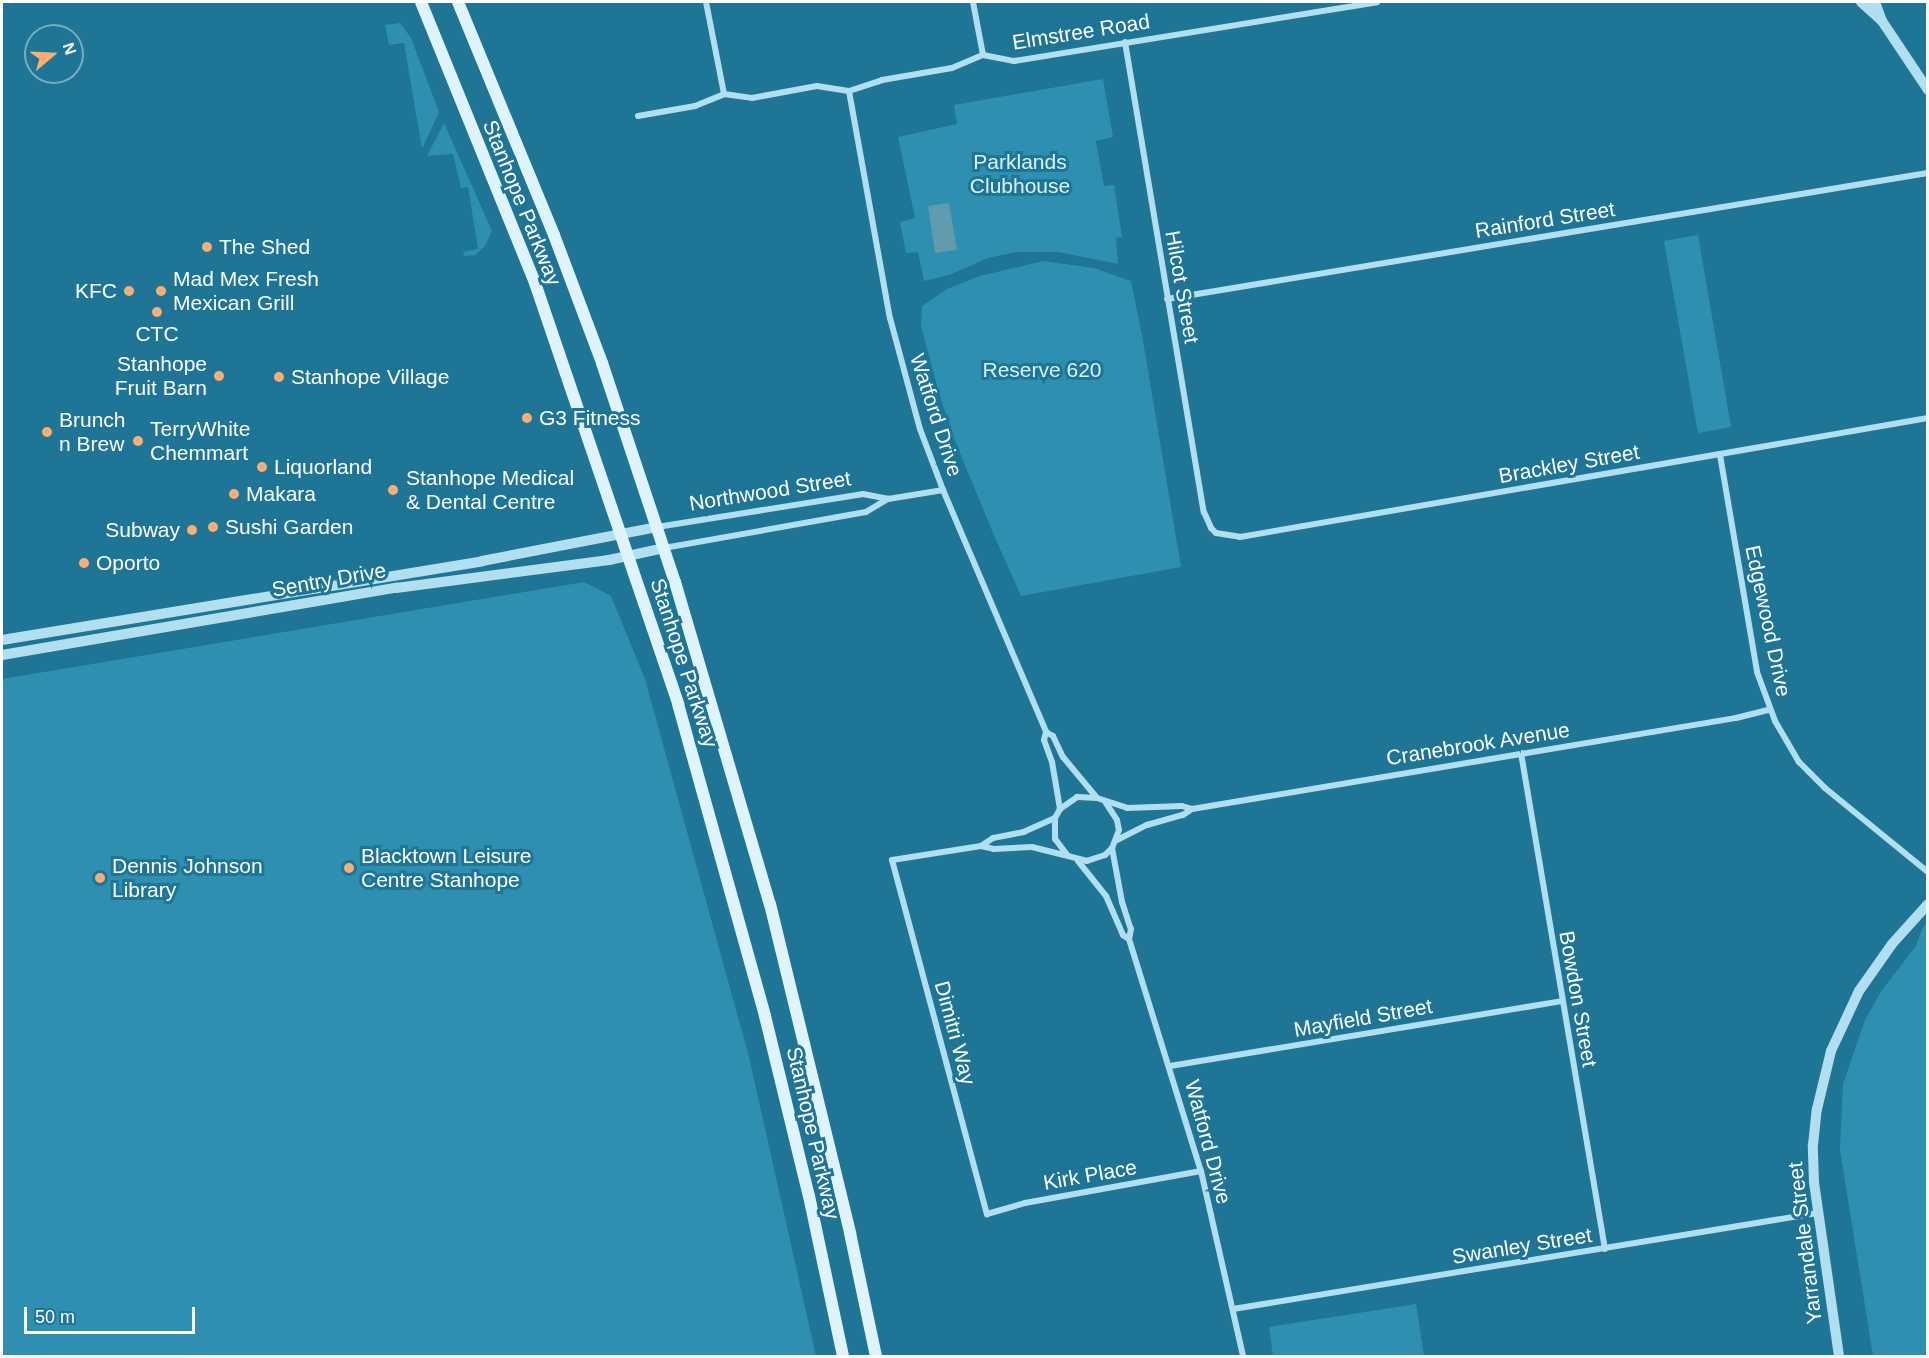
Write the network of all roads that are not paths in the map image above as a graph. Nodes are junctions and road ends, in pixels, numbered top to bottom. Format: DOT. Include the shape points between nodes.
graph roads {
  1 [pos="421,2"];
  2 [pos="458,2"];
  3 [pos="706,2"];
  4 [pos="973,2"];
  5 [pos="1377,2"];
  6 [pos="1861,2"];
  7 [pos="1875,2"];
  8 [pos="1882,21"];
  9 [pos="1125,42"];
  10 [pos="983,55"];
  11 [pos="1928,90"];
  12 [pos="849,91"];
  13 [pos="724,94"];
  14 [pos="638,116"];
  15 [pos="1928,173"];
  16 [pos="1167,299"];
  17 [pos="1928,418"];
  18 [pos="1720,455"];
  19 [pos="943,490"];
  20 [pos="888,499"];
  21 [pos="657,527"];
  22 [pos="1216,532"];
  23 [pos="622,535"];
  24 [pos="664,548"];
  25 [pos="629,555"];
  26 [pos="2,640"];
  27 [pos="2,656"];
  28 [pos="1769,710"];
  29 [pos="1046,732"];
  30 [pos="1521,753"];
  31 [pos="1097,798"];
  32 [pos="1106,803"];
  33 [pos="1060,809"];
  34 [pos="1192,809"];
  35 [pos="1055,818"];
  36 [pos="1117,840"];
  37 [pos="981,846"];
  38 [pos="1112,848"];
  39 [pos="1068,856"];
  40 [pos="1077,860"];
  41 [pos="1928,872"];
  42 [pos="1928,904"];
  43 [pos="1129,939"];
  44 [pos="1562,1001"];
  45 [pos="1170,1066"];
  46 [pos="1201,1171"];
  47 [pos="1817,1213"];
  48 [pos="987,1214"];
  49 [pos="1605,1249"];
  50 [pos="1233,1309"];
  51 [pos="843,1356"];
  52 [pos="876,1356"];
  53 [pos="1243,1356"];
  54 [pos="1839,1356"];
  1 -- 23 [label="main road, Stanhope Parkway" via="534,280"];
  2 -- 21 [label="main road, Stanhope Parkway" via="554,235"];
  3 -- 13 [label="street"];
  4 -- 10 [label="street"];
  5 -- 9 [label="street, Elmstree Road"];
  6 -- 8 [label="street"];
  7 -- 8 [label="street"];
  8 -- 11 [label="street"];
  9 -- 10 [label="street, Elmstree Road" via="1014,61"];
  9 -- 16 [label="street, Hilcot Street"];
  10 -- 12 [label="street, Elmstree Road" via="952,68 882,80"];
  12 -- 13 [label="street, Elmstree Road" via="817,86 752,98"];
  12 -- 19 [label="street, Watford Drive" via="890,318 920,429"];
  13 -- 14 [label="street" via="695,106"];
  15 -- 16 [label="street, Rainford Street"];
  16 -- 22 [label="street, Hilcot Street" via="1204,512"];
  17 -- 18 [label="street, Brackley Street"];
  18 -- 22 [label="street, Brackley Street" via="1240,537"];
  18 -- 28 [label="street, Edgewood Drive" via="1755,659"];
  19 -- 20 [label="street, Northwood Street"];
  19 -- 29 [label="street, Watford Drive"];
  20 -- 21 [label="street, Northwood Street" via="863,494"];
  20 -- 24 [label="street, Northwood Street" via="866,512"];
  21 -- 23 [label="street, Sentry Drive"];
  21 -- 24 [label="main road, Stanhope Parkway"];
  23 -- 25 [label="main road, Stanhope Parkway"];
  23 -- 26 [label="street, Sentry Drive"];
  24 -- 25 [label="street, Sentry Drive"];
  24 -- 52 [label="main road, Stanhope Parkway" via="772,915"];
  25 -- 27 [label="street, Sentry Drive" via="396,588"];
  25 -- 51 [label="main road, Stanhope Parkway" via="678,704 756,983 809,1196"];
  28 -- 30 [label="street, Cranebrook Avenue"];
  28 -- 41 [label="street, Edgewood Drive" via="1810,775"];
  29 -- 31 [label="street, Watford Drive" via="1053,736 1063,757"];
  29 -- 33 [label="street, Watford Drive" via="1044,740"];
  30 -- 34 [label="street, Cranebrook Avenue"];
  30 -- 44 [label="street, Bowdon Street"];
  31 -- 32 [label="street"];
  31 -- 33 [label="street" via="1077,797"];
  32 -- 34 [label="street, Cranebrook Avenue" via="1131,808"];
  32 -- 36 [label="street" via="1117,820"];
  33 -- 35 [label="street"];
  34 -- 36 [label="street, Cranebrook Avenue"];
  35 -- 37 [label="street" via="1024,832 993,838"];
  35 -- 39 [label="street" via="1055,839"];
  36 -- 38 [label="street"];
  37 -- 39 [label="street" via="1032,847"];
  37 -- 48 [label="street, Dimitri Way" via="892,860"];
  38 -- 40 [label="street" via="1097,860"];
  38 -- 43 [label="street, Watford Drive" via="1131,929"];
  39 -- 40 [label="street"];
  40 -- 43 [label="street, Watford Drive" via="1106,896"];
  42 -- 47 [label="street, Yarrandale Street" via="1873,968 1843,1020 1831,1051 1813,1145"];
  43 -- 45 [label="street, Watford Drive"];
  44 -- 45 [label="street, Mayfield Street"];
  44 -- 49 [label="street, Bowdon Street"];
  45 -- 46 [label="street, Watford Drive"];
  46 -- 48 [label="street, Kirk Place" via="1025,1203"];
  46 -- 50 [label="street, Watford Drive"];
  47 -- 49 [label="street, Swanley Street"];
  47 -- 54 [label="street, Yarrandale Street"];
  49 -- 50 [label="street, Swanley Street"];
  50 -- 53 [label="street, Watford Drive"];
}
